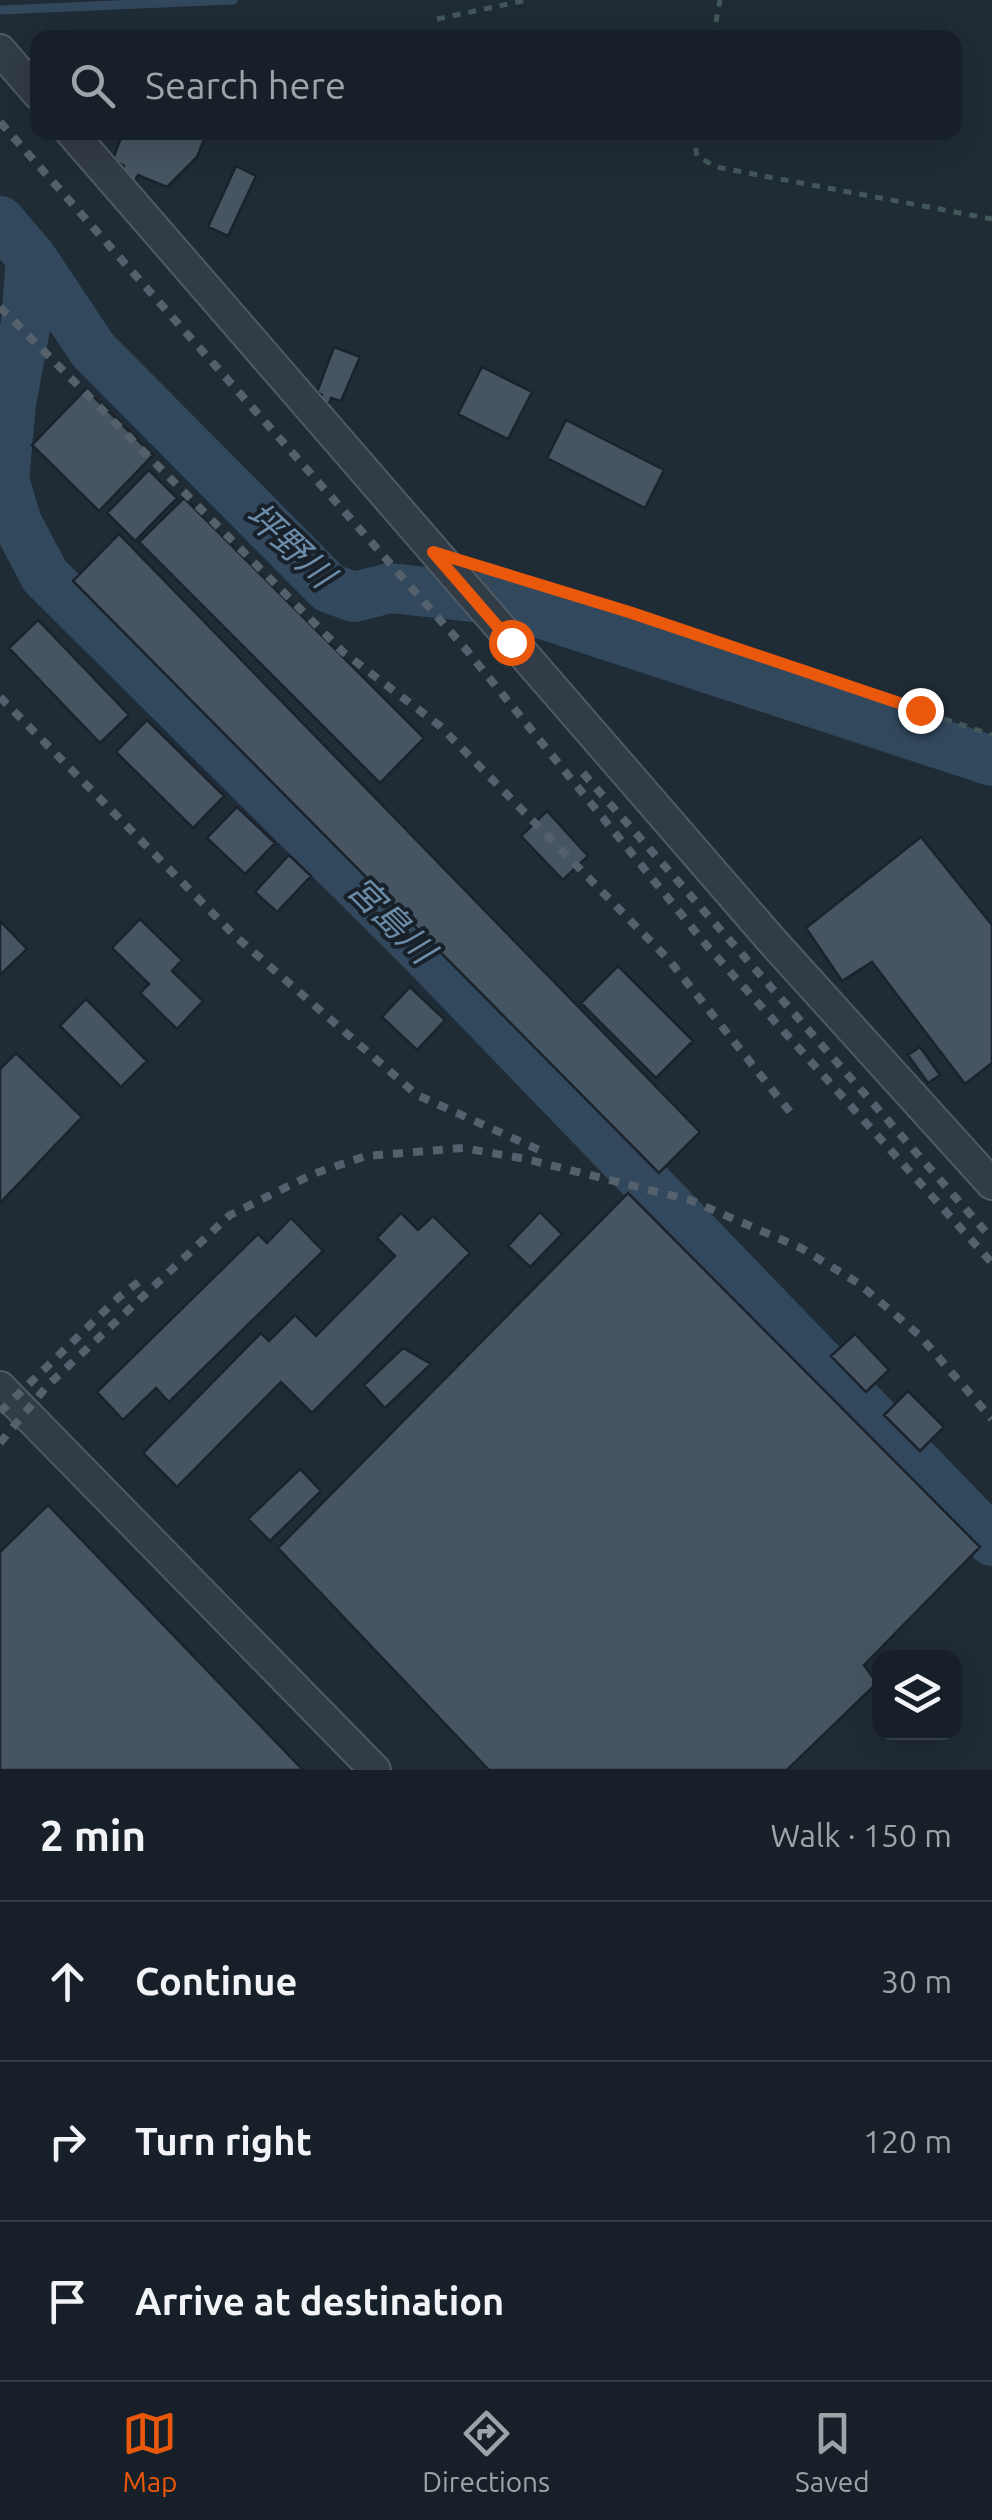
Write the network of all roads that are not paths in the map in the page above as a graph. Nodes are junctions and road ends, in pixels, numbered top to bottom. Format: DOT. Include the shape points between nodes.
graph roads {
  1 [pos="0,50"];
  2 [pos="30,85"];
  3 [pos="78,140"];
  4 [pos="992,1184"];
  5 [pos="0,1388"];
  6 [pos="375,1770"];
  1 -- 2 [label="street"];
  3 -- 4 [label="street" via="773,942"];
  5 -- 6 [label="street"];
}
